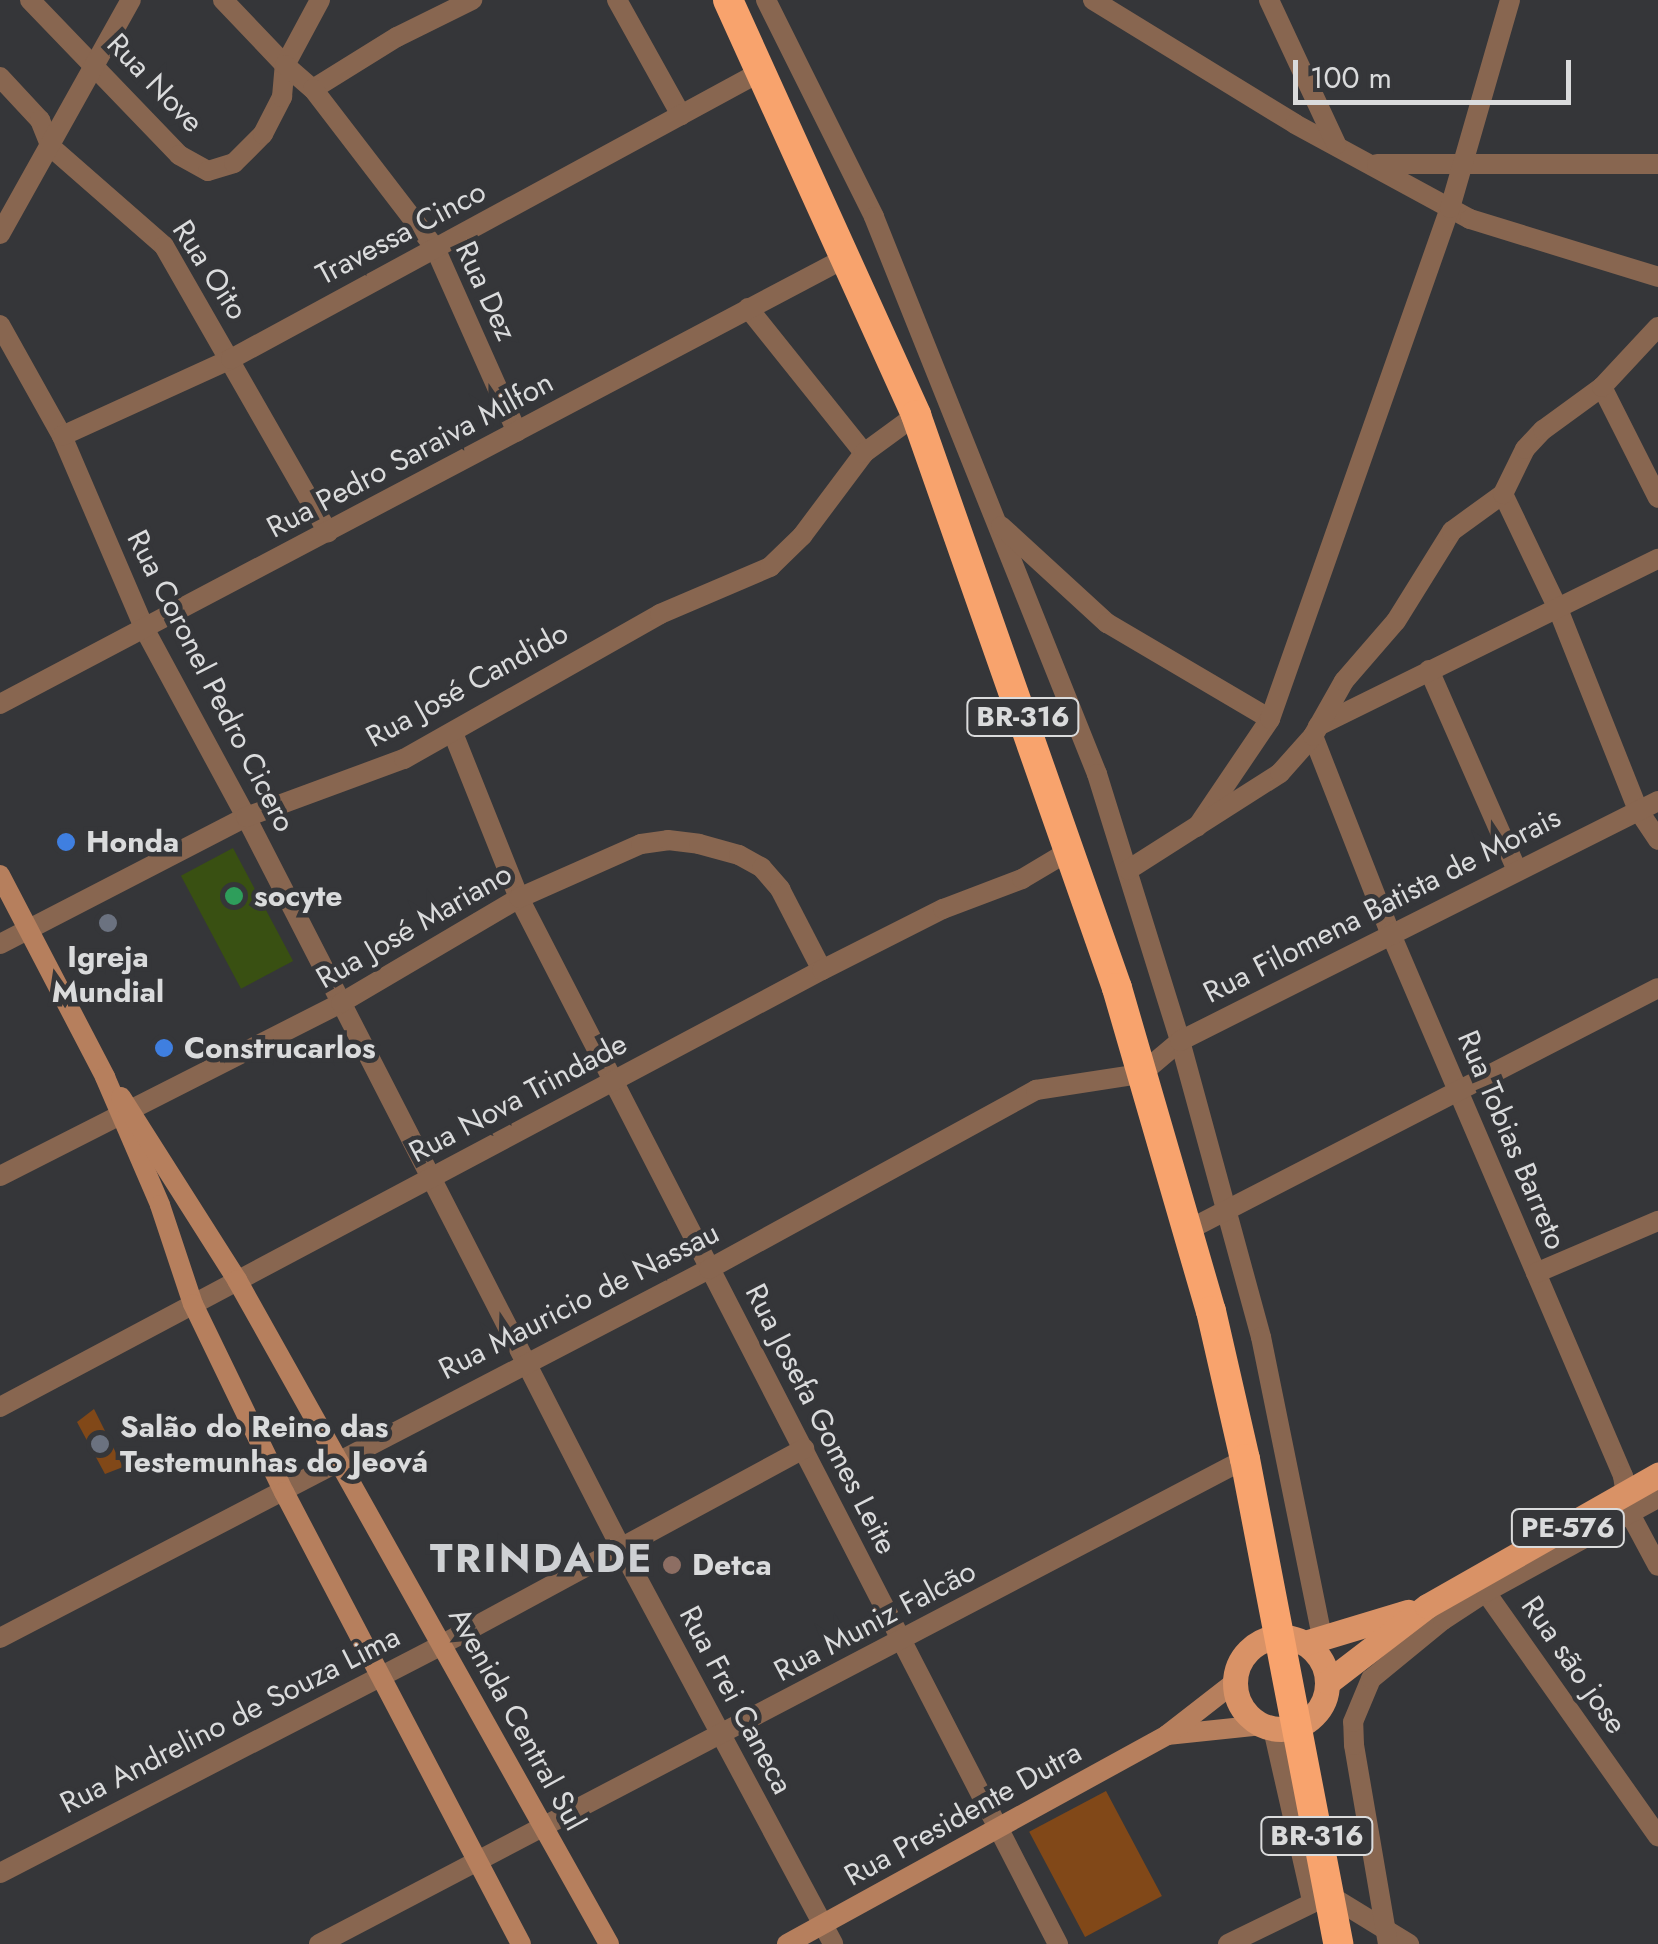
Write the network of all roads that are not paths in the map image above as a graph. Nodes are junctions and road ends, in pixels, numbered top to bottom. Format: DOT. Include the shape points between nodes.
graph roads {
  1 [pos="30,0"];
  2 [pos="132,0"];
  3 [pos="223,0"];
  4 [pos="320,0"];
  5 [pos="472,0"];
  6 [pos="617,0"];
  7 [pos="728,0"];
  8 [pos="766,0"];
  9 [pos="1093,0"];
  10 [pos="1269,0"];
  11 [pos="1510,0"];
  12 [pos="97,65"];
  13 [pos="286,65"];
  14 [pos="762,70"];
  15 [pos="0,77"];
  16 [pos="313,88"];
  17 [pos="681,115"];
  18 [pos="1336,144"];
  19 [pos="51,148"];
  20 [pos="1375,164"];
  21 [pos="1463,164"];
  22 [pos="1658,164"];
  23 [pos="1450,208"];
  24 [pos="0,234"];
  25 [pos="435,248"];
  26 [pos="847,256"];
  27 [pos="1658,278"];
  28 [pos="748,308"];
  29 [pos="0,324"];
  30 [pos="1658,327"];
  31 [pos="230,359"];
  32 [pos="1602,387"];
  33 [pos="916,415"];
  34 [pos="517,432"];
  35 [pos="62,436"];
  36 [pos="864,454"];
  37 [pos="1503,494"];
  38 [pos="1658,498"];
  39 [pos="997,523"];
  40 [pos="328,532"];
  41 [pos="1658,559"];
  42 [pos="1558,608"];
  43 [pos="145,630"];
  44 [pos="1429,670"];
  45 [pos="0,704"];
  46 [pos="1270,719"];
  47 [pos="1315,731"];
  48 [pos="453,733"];
  49 [pos="1658,801"];
  50 [pos="1638,810"];
  51 [pos="246,817"];
  52 [pos="1197,827"];
  53 [pos="1658,840"];
  54 [pos="1069,851"];
  55 [pos="1128,870"];
  56 [pos="1517,870"];
  57 [pos="0,874"];
  58 [pos="519,898"];
  59 [pos="29,929"];
  60 [pos="1390,932"];
  61 [pos="0,944"];
  62 [pos="822,970"];
  63 [pos="1658,988"];
  64 [pos="341,1003"];
  65 [pos="1180,1040"];
  66 [pos="1141,1074"];
  67 [pos="616,1080"];
  68 [pos="1459,1093"];
  69 [pos="125,1111"];
  70 [pos="0,1176"];
  71 [pos="431,1177"];
  72 [pos="1225,1210"];
  73 [pos="1658,1221"];
  74 [pos="1190,1229"];
  75 [pos="709,1268"];
  76 [pos="1536,1273"];
  77 [pos="237,1280"];
  78 [pos="193,1304"];
  79 [pos="528,1364"];
  80 [pos="0,1408"];
  81 [pos="804,1448"];
  82 [pos="1245,1458"];
  83 [pos="337,1459"];
  84 [pos="1658,1475"];
  85 [pos="284,1492"];
  86 [pos="1658,1498"];
  87 [pos="1628,1503"];
  88 [pos="621,1548"];
  89 [pos="1658,1566"];
  90 [pos="1481,1585"];
  91 [pos="1427,1606"];
  92 [pos="0,1638"];
  93 [pos="901,1640"];
  94 [pos="1302,1640"];
  95 [pos="441,1645"];
  96 [pos="382,1676"];
  97 [pos="1234,1682"];
  98 [pos="1328,1682"];
  99 [pos="1277,1727"];
  100 [pos="1167,1735"];
  101 [pos="721,1737"];
  102 [pos="544,1828"];
  103 [pos="999,1828"];
  104 [pos="1658,1836"];
  105 [pos="478,1862"];
  106 [pos="0,1873"];
  107 [pos="1320,1898"];
  108 [pos="828,1935"];
  109 [pos="1387,1937"];
  110 [pos="1235,1942"];
  111 [pos="319,1944"];
  112 [pos="521,1944"];
  113 [pos="609,1944"];
  114 [pos="787,1944"];
  115 [pos="1058,1944"];
  116 [pos="1338,1944"];
  117 [pos="1408,1944"];
  1 -- 12 [label="street, Rua Nove"];
  2 -- 12 [label="street"];
  3 -- 13 [label="street"];
  4 -- 13 [label="street"];
  5 -- 16 [label="street"];
  6 -- 17 [label="street"];
  7 -- 14 [label="highway, BR-316"];
  8 -- 39 [label="street" via="874,217"];
  9 -- 18 [label="street"];
  10 -- 18 [label="street"];
  11 -- 21 [label="street"];
  12 -- 13 [label="street, Rua Nove" via="179,154 196,166 220,169 263,134 282,98"];
  12 -- 19 [label="street"];
  13 -- 16 [label="street, Rua Dez"];
  14 -- 17 [label="street, Travessa Cinco"];
  14 -- 26 [label="highway, BR-316"];
  15 -- 19 [label="street, Rua Oito" via="40,120"];
  16 -- 25 [label="street, Rua Dez"];
  17 -- 25 [label="street, Travessa Cinco"];
  18 -- 20 [label="street"];
  19 -- 24 [label="street"];
  19 -- 31 [label="street, Rua Oito" via="164,246"];
  20 -- 21 [label="street"];
  20 -- 23 [label="street"];
  21 -- 22 [label="street"];
  21 -- 23 [label="street"];
  23 -- 27 [label="street"];
  23 -- 46 [label="street"];
  25 -- 31 [label="street, Travessa Cinco"];
  25 -- 34 [label="street, Rua Dez"];
  26 -- 28 [label="street, Rua Pedro Saraiva Milfon"];
  26 -- 33 [label="highway, BR-316"];
  28 -- 34 [label="street, Rua Pedro Saraiva Milfon"];
  28 -- 36 [label="street"];
  29 -- 35 [label="street, Rua Coronel Pedro Cicero"];
  30 -- 32 [label="street"];
  31 -- 35 [label="street, Travessa Cinco"];
  31 -- 40 [label="street, Rua Oito"];
  32 -- 37 [label="street" via="1542,430 1513,467"];
  32 -- 38 [label="street"];
  33 -- 36 [label="street, Rua José Candido"];
  33 -- 54 [label="highway, BR-316"];
  34 -- 40 [label="street, Rua Pedro Saraiva Milfon"];
  35 -- 43 [label="street, Rua Coronel Pedro Cicero"];
  36 -- 48 [label="street, Rua José Candido" via="770,568 660,614"];
  37 -- 42 [label="street"];
  37 -- 47 [label="street" via="1452,530"];
  39 -- 46 [label="street" via="1107,623"];
  39 -- 55 [label="street" via="1080,726"];
  40 -- 43 [label="street, Rua Pedro Saraiva Milfon"];
  41 -- 42 [label="street"];
  42 -- 44 [label="street"];
  42 -- 50 [label="street"];
  43 -- 45 [label="street, Rua Pedro Saraiva Milfon"];
  43 -- 51 [label="street, Rua Coronel Pedro Cicero"];
  44 -- 47 [label="street"];
  44 -- 56 [label="street"];
  46 -- 52 [label="street"];
  47 -- 52 [label="street" via="1264,786"];
  47 -- 60 [label="street, Rua Tobias Barreto"];
  48 -- 51 [label="street, Rua José Candido" via="404,759"];
  48 -- 58 [label="street, Rua Josefa Gomes Leite"];
  49 -- 50 [label="street, Rua Filomena Batista de Morais"];
  50 -- 53 [label="street"];
  50 -- 56 [label="street, Rua Filomena Batista de Morais"];
  51 -- 59 [label="street, Rua José Candido"];
  51 -- 64 [label="street, Rua Coronel Pedro Cicero"];
  52 -- 55 [label="street"];
  54 -- 62 [label="street, Rua Nova Trindade"];
  54 -- 66 [label="highway, BR-316"];
  55 -- 65 [label="street"];
  56 -- 60 [label="street, Rua Filomena Batista de Morais"];
  57 -- 59 [label="main road"];
  58 -- 62 [label="street, Rua José Mariano" via="641,844 699,844 762,868"];
  58 -- 64 [label="street, Rua José Mariano"];
  58 -- 67 [label="street, Rua Josefa Gomes Leite"];
  59 -- 61 [label="street, Rua José Candido"];
  59 -- 69 [label="main road"];
  60 -- 65 [label="street, Rua Filomena Batista de Morais"];
  60 -- 68 [label="street, Rua Tobias Barreto"];
  62 -- 67 [label="street, Rua Nova Trindade"];
  63 -- 68 [label="street"];
  64 -- 69 [label="street, Rua José Mariano"];
  64 -- 71 [label="street, Rua Frei Caneca"];
  65 -- 66 [label="street, Rua Filomena Batista de Morais"];
  65 -- 72 [label="street"];
  66 -- 74 [label="highway, BR-316"];
  66 -- 75 [label="street, Rua Mauricio de Nassau" via="1036,1090"];
  67 -- 71 [label="street, Rua Nova Trindade"];
  67 -- 75 [label="street, Rua Josefa Gomes Leite"];
  68 -- 72 [label="street"];
  68 -- 76 [label="street, Rua Tobias Barreto"];
  69 -- 70 [label="street, Rua José Mariano"];
  69 -- 77 [label="main road, Avenida Central Sul"];
  69 -- 78 [label="main road"];
  71 -- 77 [label="street, Rua Nova Trindade"];
  71 -- 79 [label="street, Rua Frei Caneca"];
  72 -- 74 [label="street"];
  72 -- 94 [label="street" via="1261,1338"];
  73 -- 76 [label="street"];
  74 -- 82 [label="highway, BR-316"];
  75 -- 79 [label="street, Rua Mauricio de Nassau"];
  75 -- 81 [label="street, Rua Josefa Gomes Leite"];
  76 -- 87 [label="street, Rua Tobias Barreto" via="1624,1476"];
  77 -- 78 [label="street, Rua Nova Trindade"];
  77 -- 83 [label="main road, Avenida Central Sul"];
  78 -- 80 [label="street, Rua Nova Trindade"];
  78 -- 85 [label="main road"];
  79 -- 83 [label="street, Rua Mauricio de Nassau"];
  79 -- 88 [label="street, Rua Frei Caneca"];
  81 -- 88 [label="street, Rua Andrelino de Souza Lima"];
  81 -- 93 [label="street, Rua Josefa Gomes Leite"];
  82 -- 93 [label="street, Rua Muniz Falcão"];
  82 -- 94 [label="highway, BR-316"];
  83 -- 85 [label="street, Rua Mauricio de Nassau"];
  83 -- 95 [label="main road, Avenida Central Sul"];
  84 -- 87 [label="main road, PE-576"];
  85 -- 92 [label="street, Rua Mauricio de Nassau"];
  85 -- 96 [label="main road"];
  86 -- 87 [label="street"];
  87 -- 89 [label="street, Rua Tobias Barreto"];
  87 -- 90 [label="main road, PE-576"];
  88 -- 95 [label="street, Rua Andrelino de Souza Lima"];
  88 -- 101 [label="street, Rua Frei Caneca"];
  90 -- 91 [label="main road, PE-576"];
  90 -- 104 [label="street, Rua são jose"];
  90 -- 109 [label="street" via="1371,1680 1353,1722"];
  91 -- 94 [label="main road, PE-576"];
  91 -- 98 [label="main road, PE-576"];
  93 -- 101 [label="street, Rua Muniz Falcão"];
  93 -- 103 [label="street, Rua Josefa Gomes Leite"];
  94 -- 97 [label="main road" via="1248,1650"];
  94 -- 98 [label="main road" via="1316,1653"];
  94 -- 99 [label="highway, BR-316"];
  95 -- 96 [label="street, Rua Andrelino de Souza Lima"];
  95 -- 102 [label="main road, Avenida Central Sul"];
  96 -- 105 [label="main road"];
  96 -- 106 [label="street, Rua Andrelino de Souza Lima"];
  97 -- 99 [label="main road" via="1242,1708"];
  97 -- 100 [label="main road"];
  98 -- 99 [label="main road" via="1318,1711"];
  99 -- 100 [label="main road"];
  99 -- 107 [label="highway, BR-316"];
  100 -- 103 [label="main road, Rua Presidente Dutra"];
  101 -- 102 [label="street, Rua Muniz Falcão"];
  101 -- 108 [label="street, Rua Frei Caneca"];
  102 -- 105 [label="street, Rua Muniz Falcão"];
  102 -- 113 [label="main road, Avenida Central Sul"];
  103 -- 108 [label="main road, Rua Presidente Dutra"];
  103 -- 115 [label="street, Rua Josefa Gomes Leite"];
  105 -- 111 [label="street, Rua Muniz Falcão"];
  105 -- 112 [label="main road"];
  107 -- 109 [label="street"];
  107 -- 110 [label="street"];
  107 -- 116 [label="highway, BR-316"];
  108 -- 114 [label="main road, Rua Presidente Dutra"];
  109 -- 117 [label="street"];
}
